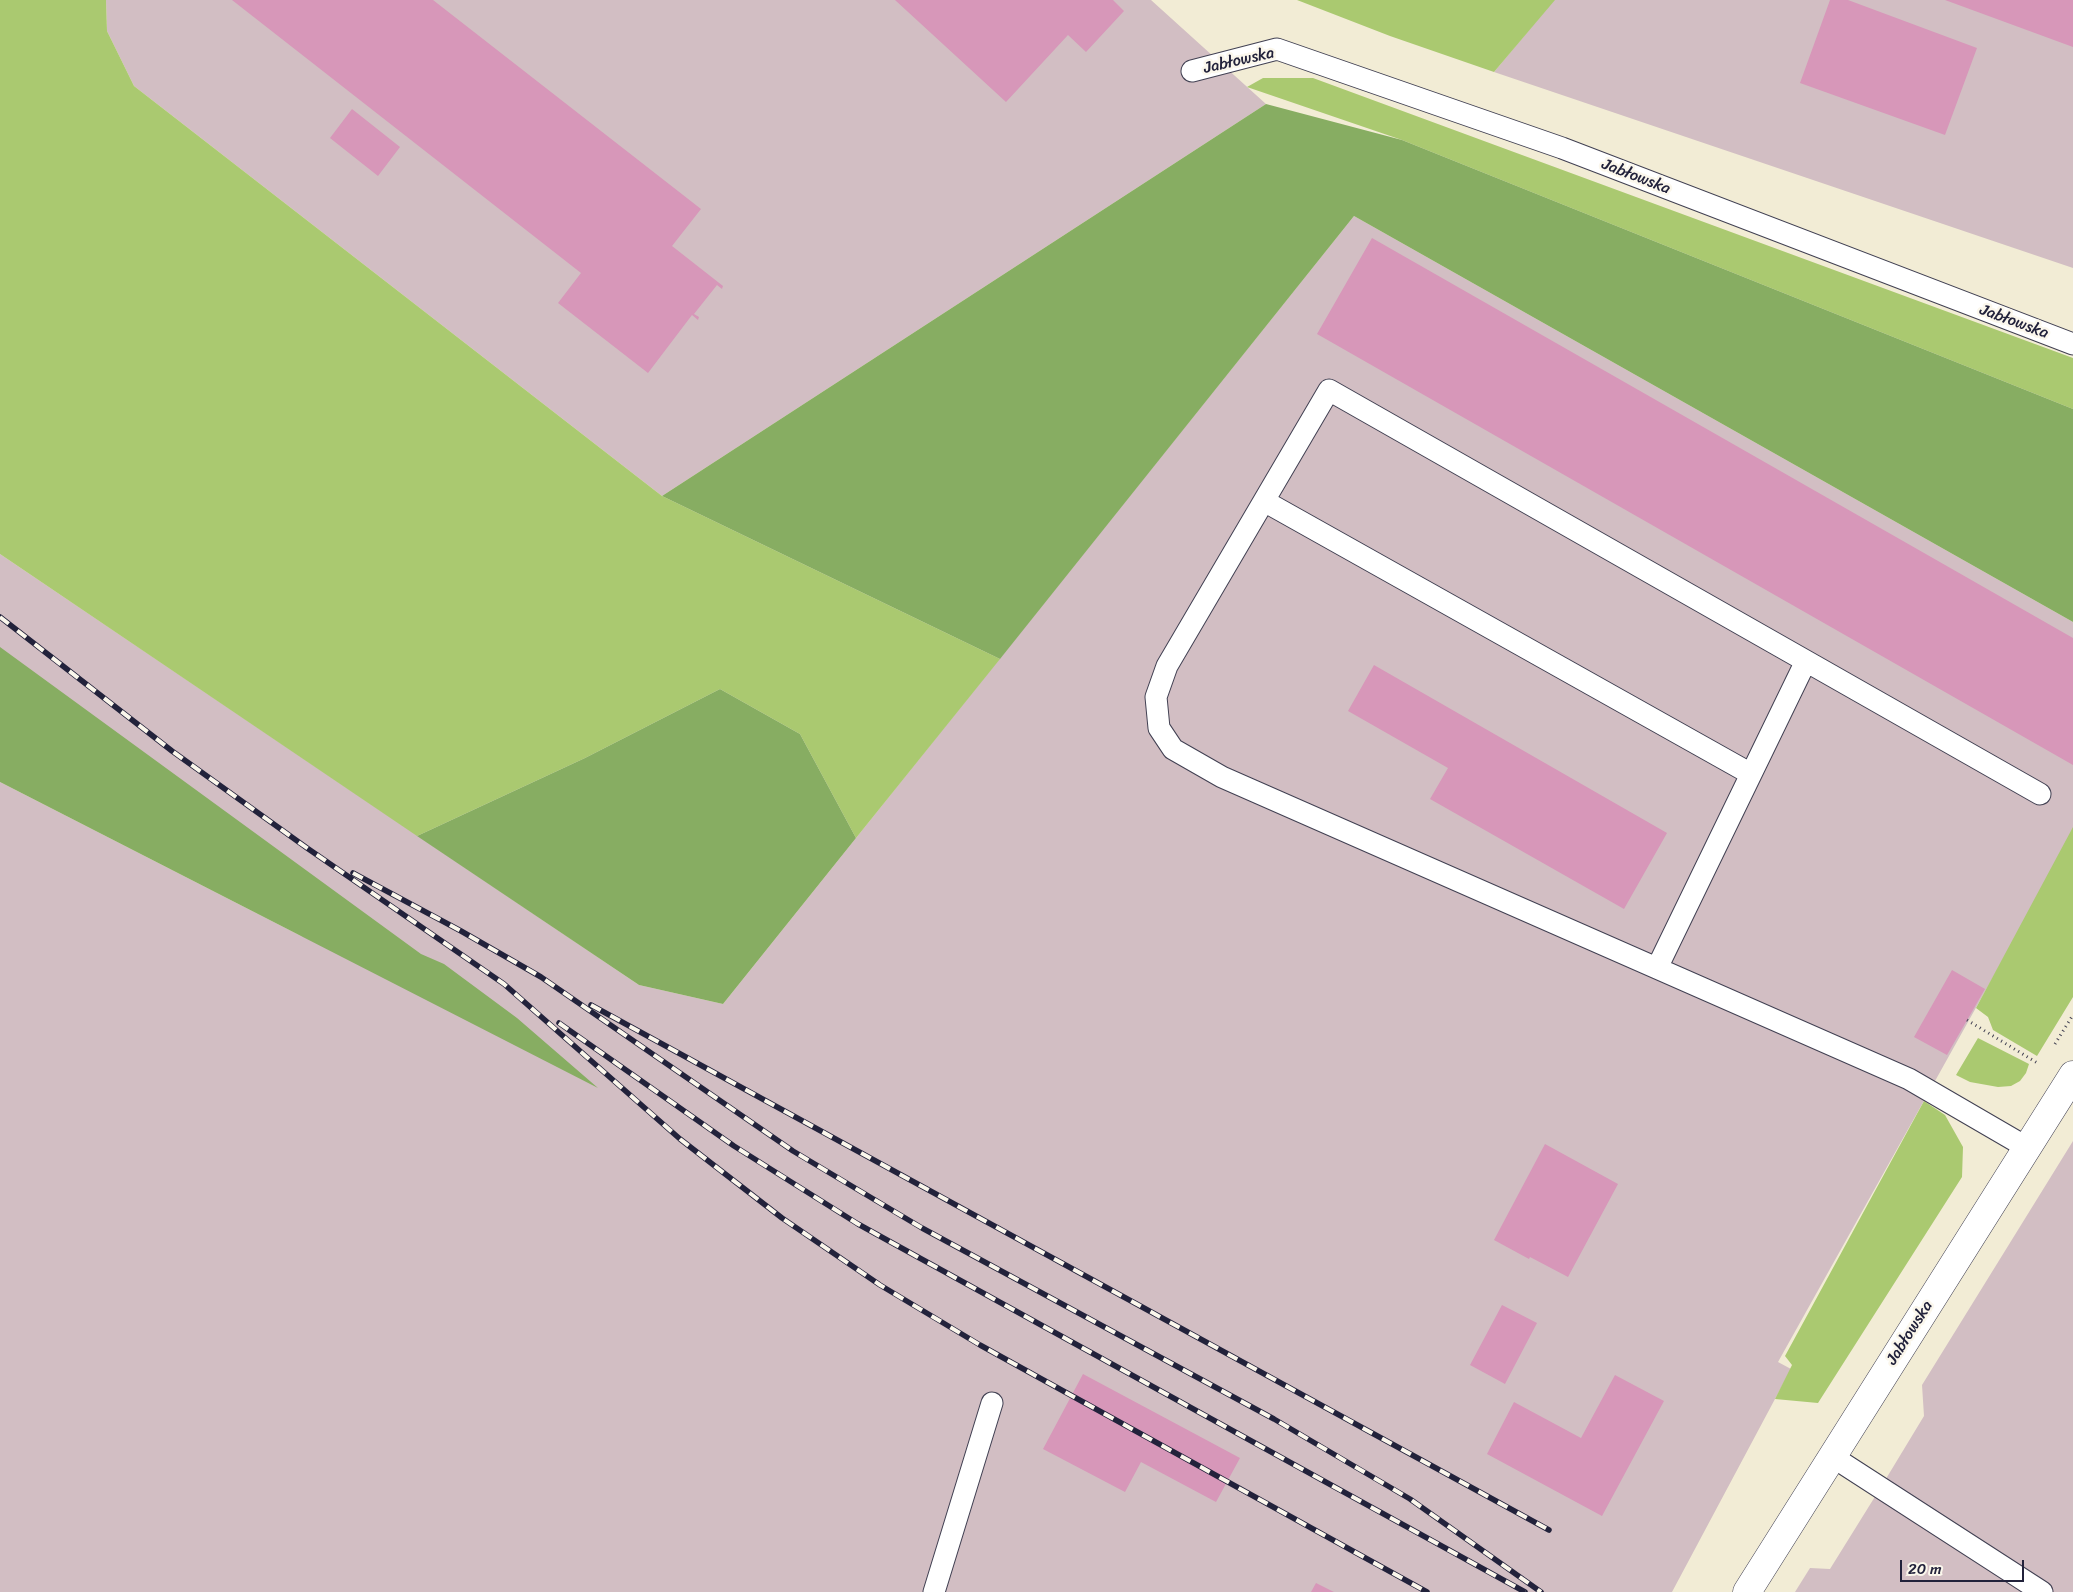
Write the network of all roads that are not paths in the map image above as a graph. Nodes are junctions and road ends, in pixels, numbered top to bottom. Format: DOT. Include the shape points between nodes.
graph roads {
  1 [pos="1192,71"];
  2 [pos="2073,344"];
  3 [pos="1264,500"];
  4 [pos="1806,661"];
  5 [pos="1751,774"];
  6 [pos="2040,794"];
  7 [pos="1657,968"];
  8 [pos="2073,1075"];
  9 [pos="2026,1147"];
  10 [pos="992,1403"];
  11 [pos="1833,1457"];
  12 [pos="934,1592"];
  13 [pos="1747,1592"];
  14 [pos="2042,1592"];
  1 -- 2 [label="lane, Jabłowska" via="1277,49 1562,148"];
  3 -- 4 [label="lane" via="1330,390"];
  3 -- 5 [label="lane"];
  3 -- 7 [label="lane" via="1167,666 1156,698 1159,728 1173,749 1222,776"];
  4 -- 5 [label="lane"];
  4 -- 6 [label="lane"];
  5 -- 7 [label="lane"];
  7 -- 9 [label="lane" via="1909,1080"];
  8 -- 9 [label="main road, Jabłowska"];
  9 -- 11 [label="main road, Jabłowska"];
  10 -- 12 [label="lane"];
  11 -- 13 [label="main road, Jabłowska"];
  11 -- 14 [label="lane"];
}
